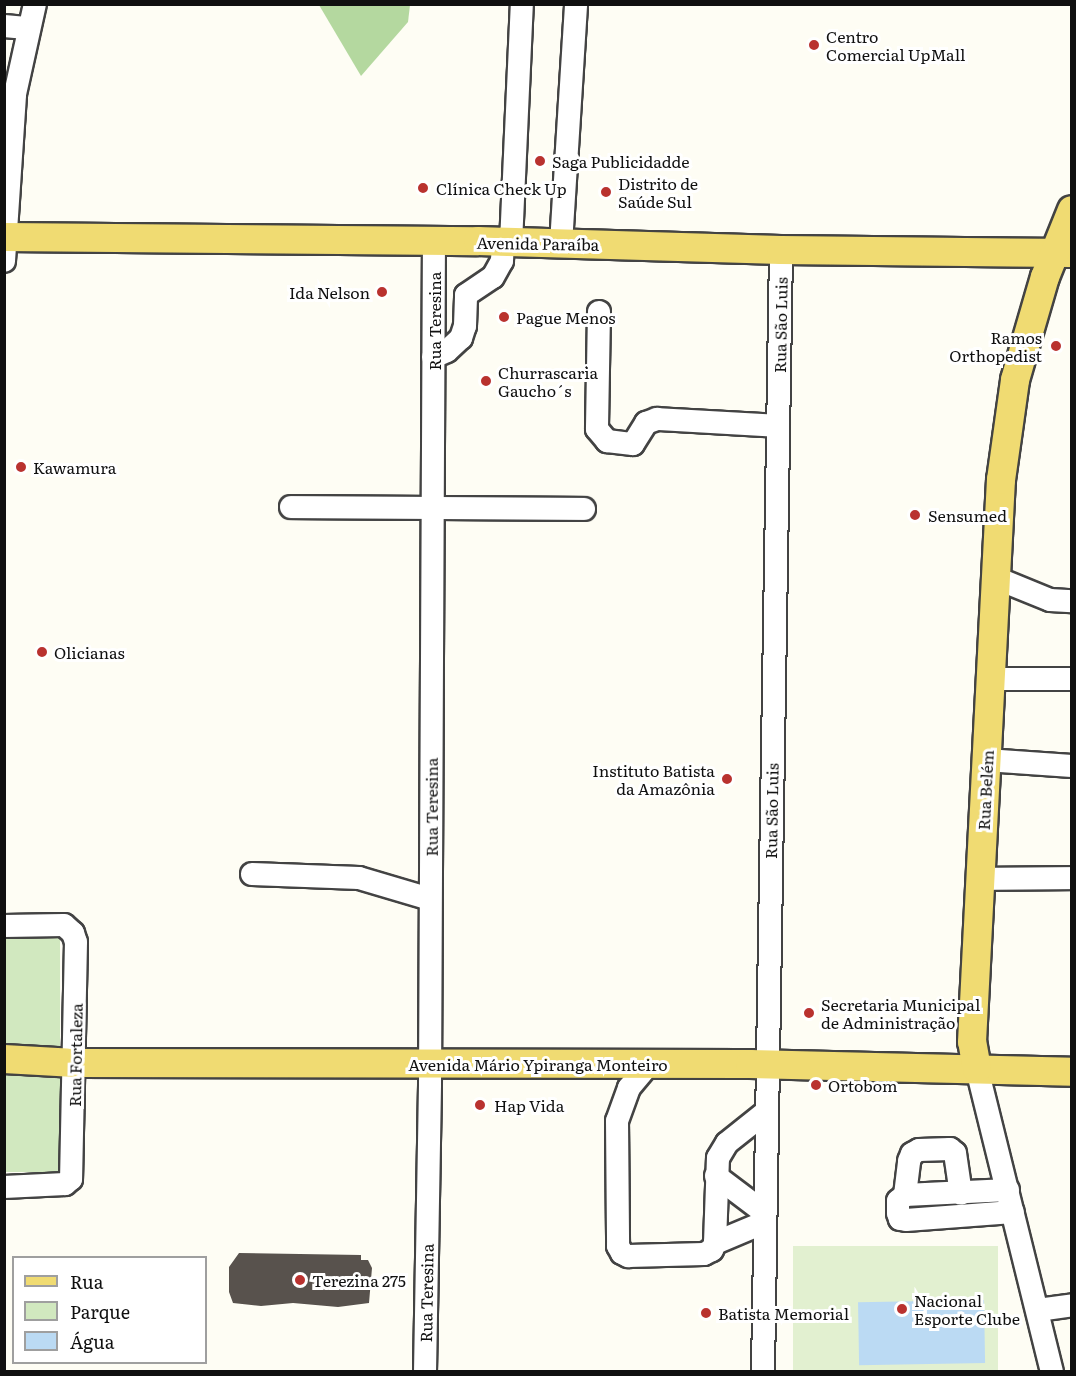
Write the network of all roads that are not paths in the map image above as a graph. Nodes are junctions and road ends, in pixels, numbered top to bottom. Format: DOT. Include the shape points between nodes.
graph roads {
  1 [pos="35,4"];
  2 [pos="522,4"];
  3 [pos="576,4"];
  4 [pos="4,26"];
  5 [pos="29,28"];
  6 [pos="9,121"];
  7 [pos="1071,210"];
  8 [pos="434,242"];
  9 [pos="507,243"];
  10 [pos="561,244"];
  11 [pos="5,245"];
  12 [pos="781,250"];
  13 [pos="1062,254"];
  14 [pos="599,312"];
  15 [pos="433,357"];
  16 [pos="778,426"];
  17 [pos="291,507"];
  18 [pos="433,508"];
  19 [pos="584,509"];
  20 [pos="996,578"];
  21 [pos="1071,601"];
  22 [pos="1071,679"];
  23 [pos="991,680"];
  24 [pos="986,760"];
  25 [pos="1071,766"];
  26 [pos="252,874"];
  27 [pos="1071,878"];
  28 [pos="980,879"];
  29 [pos="430,899"];
  30 [pos="4,926"];
  31 [pos="4,1059"];
  32 [pos="75,1063"];
  33 [pos="429,1064"];
  34 [pos="649,1064"];
  35 [pos="767,1064"];
  36 [pos="977,1069"];
  37 [pos="1071,1072"];
  38 [pos="766,1112"];
  39 [pos="716,1176"];
  40 [pos="4,1187"];
  41 [pos="1008,1190"];
  42 [pos="961,1194"];
  43 [pos="905,1195"];
  44 [pos="1013,1212"];
  45 [pos="765,1217"];
  46 [pos="715,1243"];
  47 [pos="1071,1305"];
  48 [pos="1038,1310"];
  49 [pos="425,1371"];
  50 [pos="763,1371"];
  51 [pos="1052,1371"];
  1 -- 5 [label="street"];
  2 -- 9 [label="street"];
  3 -- 10 [label="street"];
  4 -- 5 [label="street"];
  5 -- 6 [label="street"];
  6 -- 11 [label="street"];
  7 -- 13 [label="main road, Rua Belém"];
  8 -- 9 [label="main road, Avenida Paraíba"];
  8 -- 11 [label="main road, Avenida Paraíba"];
  8 -- 15 [label="street, Rua Teresina"];
  9 -- 10 [label="main road, Avenida Paraíba"];
  9 -- 15 [label="street" via="494,277 466,296 461,338"];
  10 -- 12 [label="main road, Avenida Paraíba"];
  12 -- 13 [label="main road, Avenida Paraíba"];
  12 -- 16 [label="street, Rua São Luis"];
  13 -- 20 [label="main road, Rua Belém" via="1018,369 1008,418"];
  14 -- 16 [label="street" via="597,429 607,441 633,444 646,423 657,419"];
  15 -- 18 [label="street, Rua Teresina"];
  16 -- 35 [label="street, Rua São Luis"];
  17 -- 18 [label="street"];
  18 -- 19 [label="street"];
  18 -- 29 [label="street, Rua Teresina"];
  20 -- 21 [label="street" via="1050,600"];
  20 -- 23 [label="main road, Rua Belém"];
  22 -- 23 [label="street"];
  23 -- 24 [label="main road, Rua Belém"];
  24 -- 25 [label="street"];
  24 -- 28 [label="main road, Rua Belém"];
  26 -- 29 [label="street" via="359,878"];
  27 -- 28 [label="street"];
  28 -- 36 [label="main road, Rua Belém" via="972,1042"];
  29 -- 33 [label="street, Rua Teresina"];
  30 -- 32 [label="street, Rua Fortaleza" via="64,926 74,933"];
  31 -- 32 [label="main road, Avenida Mário Ypiranga Monteiro"];
  32 -- 33 [label="main road, Avenida Mário Ypiranga Monteiro"];
  32 -- 40 [label="street, Rua Fortaleza" via="71,1179 60,1185"];
  33 -- 34 [label="main road, Avenida Mário Ypiranga Monteiro"];
  33 -- 49 [label="street, Rua Teresina"];
  34 -- 35 [label="main road, Avenida Mário Ypiranga Monteiro"];
  34 -- 46 [label="street" via="629,1088 617,1120 618,1246 628,1256 704,1254"];
  35 -- 36 [label="main road, Avenida Mário Ypiranga Monteiro"];
  35 -- 38 [label="street, Rua São Luis"];
  36 -- 37 [label="main road, Avenida Mário Ypiranga Monteiro"];
  36 -- 41 [label="street, Rua Belém"];
  38 -- 39 [label="street" via="727,1143 718,1158"];
  38 -- 45 [label="street, Rua São Luis"];
  39 -- 45 [label="street"];
  39 -- 46 [label="street"];
  41 -- 42 [label="street"];
  41 -- 44 [label="street, Rua Belém"];
  42 -- 43 [label="street"];
  42 -- 43 [label="street" via="955,1153 951,1149 919,1150 912,1154"];
  43 -- 44 [label="street" via="898,1201 900,1219 906,1220"];
  44 -- 48 [label="street, Rua Belém"];
  45 -- 46 [label="street"];
  45 -- 50 [label="street, Rua São Luis"];
  47 -- 48 [label="street"];
  48 -- 51 [label="street, Rua Belém"];
}
